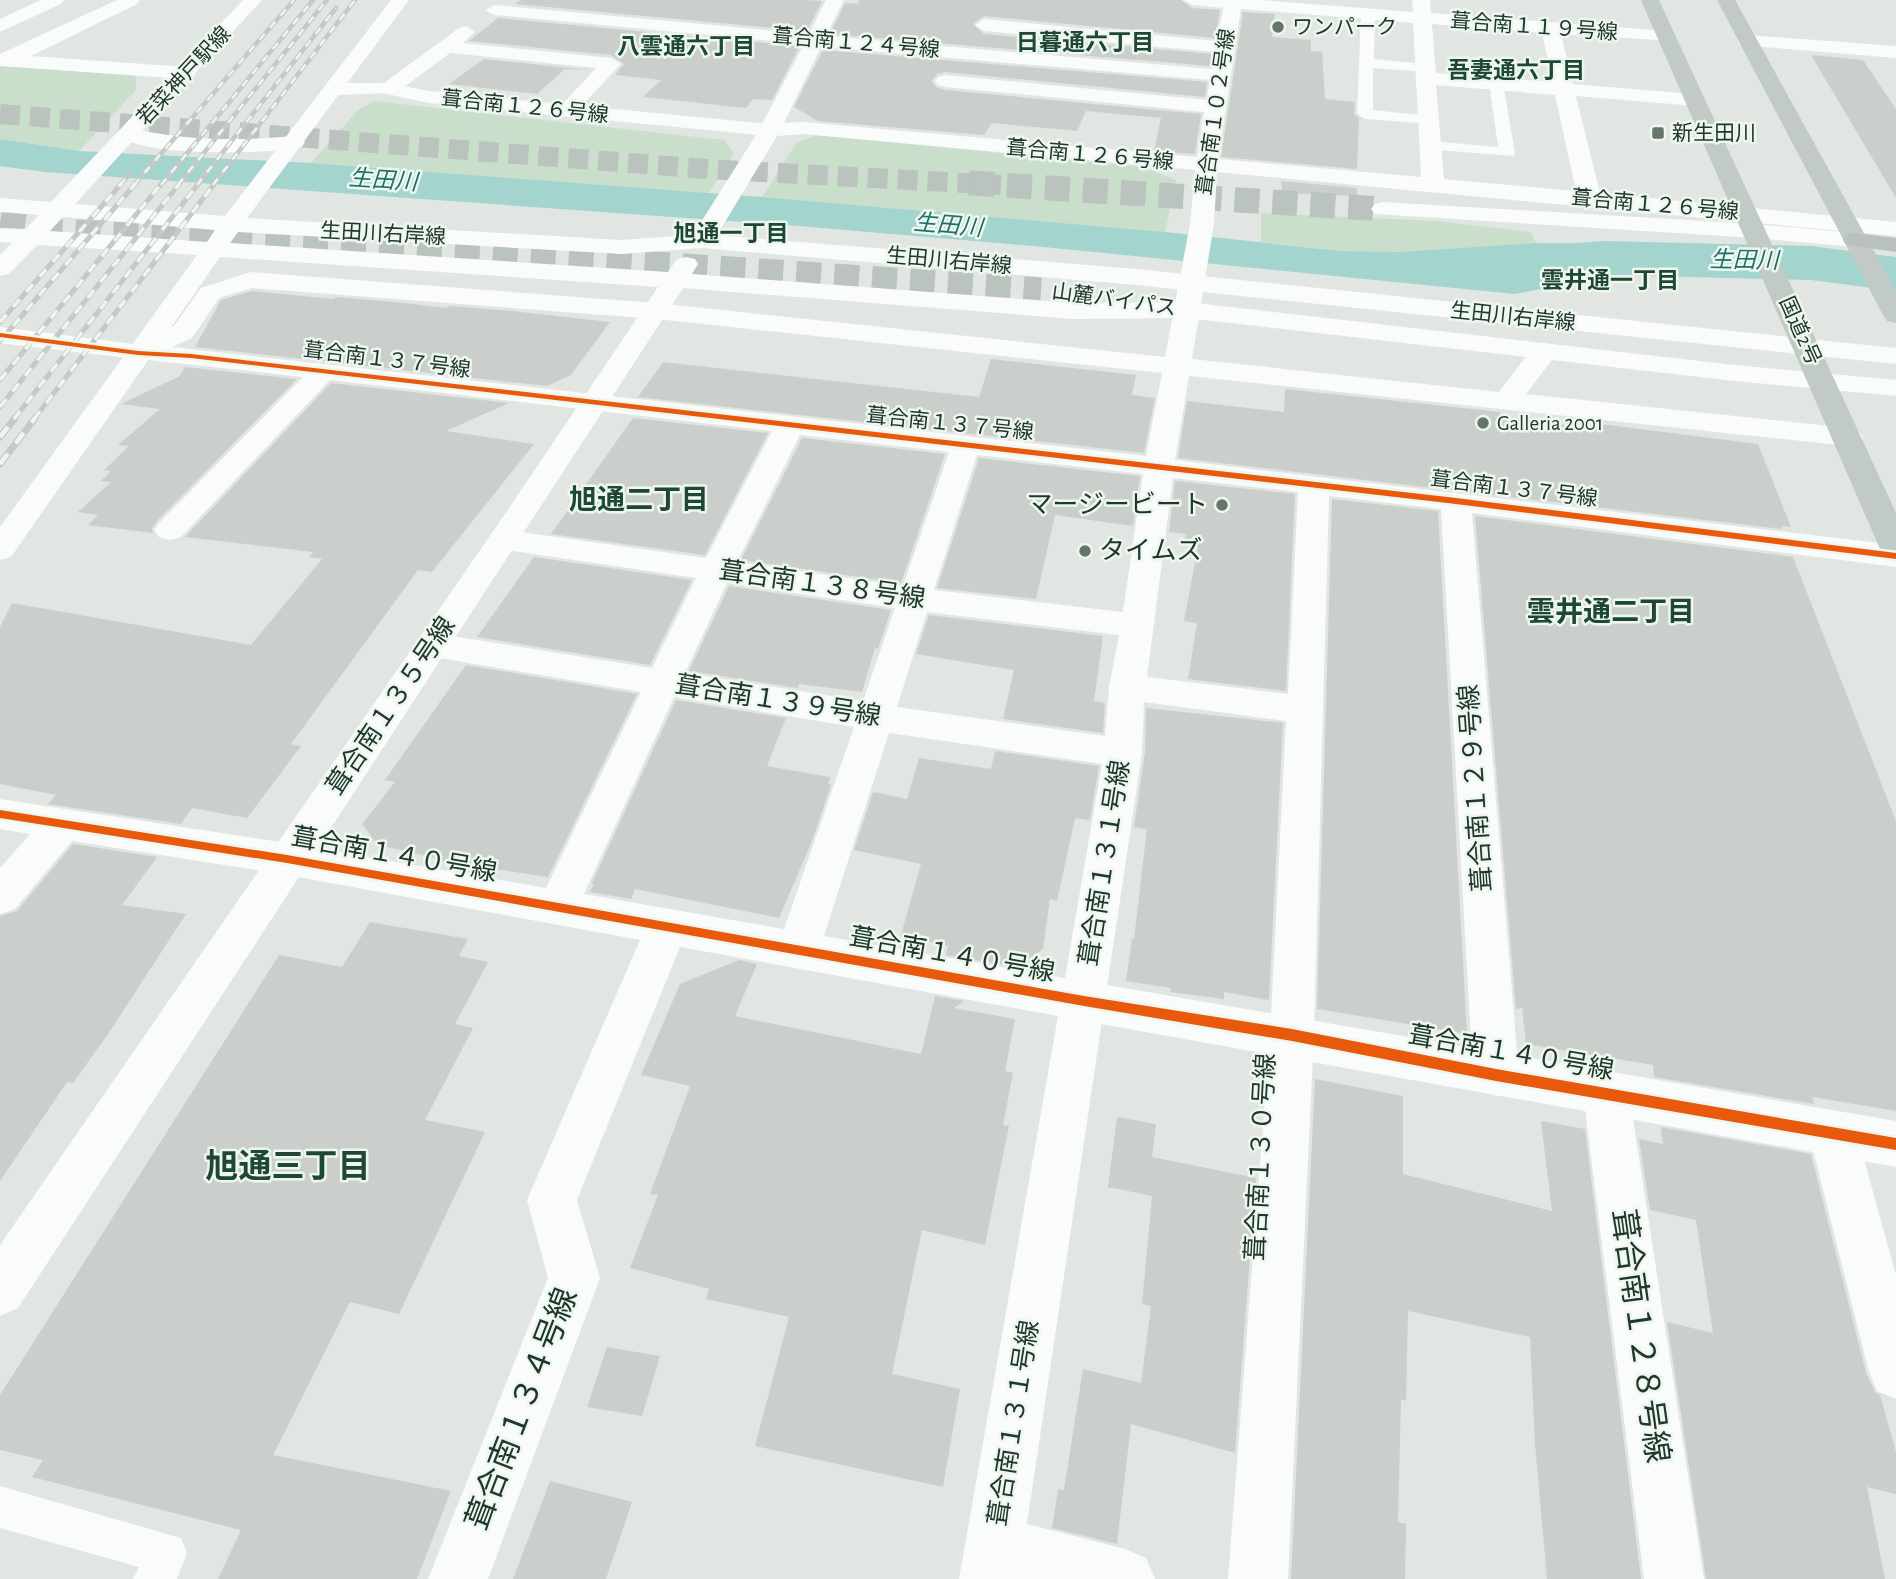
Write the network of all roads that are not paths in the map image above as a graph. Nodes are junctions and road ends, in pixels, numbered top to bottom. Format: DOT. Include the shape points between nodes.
graph roads {
  1 [pos="55,0"];
  2 [pos="131,0"];
  3 [pos="253,0"];
  4 [pos="400,0"];
  5 [pos="835,0"];
  6 [pos="1192,0"];
  7 [pos="1650,0"];
  8 [pos="1726,0"];
  9 [pos="1232,1"];
  10 [pos="500,5"];
  11 [pos="1422,9"];
  12 [pos="1368,14"];
  13 [pos="0,26"];
  14 [pos="1550,28"];
  15 [pos="1667,37"];
  16 [pos="816,40"];
  17 [pos="1747,41"];
  18 [pos="447,47"];
  19 [pos="1224,47"];
  20 [pos="1896,52"];
  21 [pos="967,53"];
  22 [pos="4,60"];
  23 [pos="1367,63"];
  24 [pos="186,73"];
  25 [pos="1426,73"];
  26 [pos="1219,75"];
  27 [pos="945,81"];
  28 [pos="1496,83"];
  29 [pos="334,89"];
  30 [pos="389,89"];
  31 [pos="1565,89"];
  32 [pos="1695,100"];
  33 [pos="1214,107"];
  34 [pos="566,111"];
  35 [pos="1429,121"];
  36 [pos="770,130"];
  37 [pos="130,134"];
  38 [pos="1431,146"];
  39 [pos="288,150"];
  40 [pos="1206,166"];
  41 [pos="13,184"];
  42 [pos="1433,185"];
  43 [pos="76,189"];
  44 [pos="1590,200"];
  45 [pos="0,205"];
  46 [pos="244,206"];
  47 [pos="1383,209"];
  48 [pos="1896,229"];
  49 [pos="1756,232"];
  50 [pos="706,234"];
  51 [pos="1856,242"];
  52 [pos="1896,245"];
  53 [pos="3,254"];
  54 [pos="1191,288"];
  55 [pos="1041,290"];
  56 [pos="666,296"];
  57 [pos="928,301"];
  58 [pos="1896,315"];
  59 [pos="870,333"];
  60 [pos="0,334"];
  61 [pos="1806,347"];
  62 [pos="1544,352"];
  63 [pos="138,353"];
  64 [pos="1896,356"];
  65 [pos="1177,364"];
  66 [pos="323,372"];
  67 [pos="1822,381"];
  68 [pos="1896,388"];
  69 [pos="1508,399"];
  70 [pos="594,404"];
  71 [pos="790,425"];
  72 [pos="1849,437"];
  73 [pos="966,445"];
  74 [pos="1159,467"];
  75 [pos="1314,486"];
  76 [pos="1456,501"];
  77 [pos="170,530"];
  78 [pos="506,540"];
  79 [pos="1896,549"];
  80 [pos="0,550"];
  81 [pos="1896,556"];
  82 [pos="716,570"];
  83 [pos="914,599"];
  84 [pos="1138,626"];
  85 [pos="433,645"];
  86 [pos="664,683"];
  87 [pos="1127,687"];
  88 [pos="1306,710"];
  89 [pos="875,717"];
  90 [pos="1123,753"];
  91 [pos="0,814"];
  92 [pos="64,823"];
  93 [pos="287,859"];
  94 [pos="0,897"];
  95 [pos="557,907"];
  96 [pos="667,927"];
  97 [pos="798,950"];
  98 [pos="1084,1001"];
  99 [pos="1292,1035"];
  100 [pos="1496,1075"];
  101 [pos="1606,1093"];
  102 [pos="1833,1134"];
  103 [pos="1896,1144"];
  104 [pos="0,1290"];
  105 [pos="1896,1372"];
  106 [pos="0,1507"];
  107 [pos="991,1562"];
  108 [pos="155,1579"];
  109 [pos="458,1579"];
  110 [pos="1125,1579"];
  111 [pos="1258,1579"];
  112 [pos="1674,1579"];
  1 -- 13 [label="street"];
  2 -- 22 [label="street"];
  3 -- 24 [label="street, 若菜神戸駅線"];
  4 -- 29 [label="street"];
  5 -- 16 [label="street, 葺合南１３５号線"];
  6 -- 9 [label="street, 葺合南１１９号線"];
  7 -- 15 [label="highway, 国道2号"];
  8 -- 17 [label="highway"];
  9 -- 12 [label="street, 葺合南１１９号線"];
  9 -- 19 [label="street, 葺合南１０２号線"];
  10 -- 16 [label="street, 葺合南１２４号線"];
  10 -- 18 [label="street"];
  11 -- 12 [label="street, 葺合南１１９号線"];
  11 -- 14 [label="street, 葺合南１１９号線"];
  11 -- 25 [label="street"];
  12 -- 23 [label="lane"];
  14 -- 15 [label="street, 葺合南１１９号線"];
  14 -- 31 [label="street"];
  15 -- 32 [label="highway, 国道2号"];
  16 -- 21 [label="street, 葺合南１２４号線"];
  16 -- 36 [label="street, 葺合南１３５号線"];
  17 -- 20 [label="street"];
  17 -- 51 [label="highway"];
  18 -- 30 [label="street"];
  18 -- 34 [label="street" via="611,64"];
  19 -- 21 [label="street" via="989,16"];
  19 -- 26 [label="street, 葺合南１０２号線"];
  21 -- 26 [label="street, 葺合南１２４号線"];
  22 -- 24 [label="street"];
  23 -- 25 [label="lane"];
  23 -- 35 [label="lane" via="1365,114"];
  24 -- 37 [label="street, 若菜神戸駅線"];
  25 -- 28 [label="street"];
  25 -- 35 [label="street"];
  26 -- 33 [label="street, 葺合南１０２号線"];
  27 -- 33 [label="street"];
  28 -- 31 [label="street"];
  28 -- 38 [label="lane" via="1507,153"];
  29 -- 30 [label="street, 葺合南１２６号線"];
  29 -- 39 [label="street"];
  30 -- 34 [label="street, 葺合南１２６号線"];
  31 -- 32 [label="street"];
  31 -- 44 [label="street"];
  32 -- 49 [label="highway, 国道2号"];
  33 -- 40 [label="street, 葺合南１０２号線"];
  34 -- 36 [label="street, 葺合南１２６号線"];
  35 -- 38 [label="street"];
  36 -- 40 [label="street, 葺合南１２６号線" via="803,128"];
  36 -- 50 [label="street, 葺合南１３５号線"];
  37 -- 39 [label="street" via="147,140"];
  37 -- 43 [label="street, 若菜神戸駅線"];
  38 -- 42 [label="street"];
  39 -- 46 [label="street"];
  40 -- 42 [label="street, 葺合南１２６号線"];
  40 -- 54 [label="street, 葺合南１０２号線"];
  41 -- 43 [label="street"];
  42 -- 44 [label="street, 葺合南１２６号線"];
  43 -- 46 [label="street"];
  43 -- 53 [label="street, 若菜神戸駅線"];
  44 -- 49 [label="street, 葺合南１２６号線"];
  45 -- 50 [label="street, 生田川右岸線" via="291,229 595,246 622,247"];
  46 -- 50 [label="street"];
  46 -- 63 [label="street"];
  47 -- 49 [label="street"];
  48 -- 51 [label="street"];
  49 -- 51 [label="street"];
  49 -- 61 [label="highway, 国道2号"];
  50 -- 54 [label="street, 生田川右岸線"];
  50 -- 56 [label="street, 葺合南１３５号線"];
  51 -- 52 [label="highway"];
  51 -- 58 [label="highway"];
  53 -- 56 [label="street, 生田川右岸線"];
  54 -- 55 [label="street, 山麓バイパス"];
  54 -- 57 [label="street, 生田川右岸線" via="1074,311"];
  54 -- 61 [label="street, 生田川右岸線"];
  54 -- 62 [label="street, 生田川右岸線"];
  54 -- 65 [label="street, 葺合南１３１号線"];
  56 -- 57 [label="street, 生田川右岸線"];
  56 -- 59 [label="street"];
  56 -- 63 [label="street" via="250,280 210,293 183,332"];
  56 -- 70 [label="street, 葺合南１３５号線"];
  57 -- 59 [label="street"];
  59 -- 65 [label="street"];
  60 -- 63 [label="street, 葺合南１３７号線"];
  61 -- 64 [label="street, 生田川右岸線"];
  61 -- 67 [label="highway, 国道2号"];
  62 -- 67 [label="street, 生田川右岸線"];
  62 -- 69 [label="street"];
  63 -- 66 [label="street, 葺合南１３７号線"];
  63 -- 80 [label="street"];
  65 -- 69 [label="street"];
  65 -- 74 [label="street, 葺合南１３１号線"];
  66 -- 70 [label="street, 葺合南１３７号線"];
  66 -- 77 [label="street"];
  67 -- 68 [label="street, 生田川右岸線"];
  67 -- 72 [label="highway, 国道2号"];
  69 -- 72 [label="street"];
  70 -- 71 [label="street, 葺合南１３７号線"];
  70 -- 78 [label="street, 葺合南１３５号線"];
  71 -- 73 [label="street, 葺合南１３７号線"];
  71 -- 82 [label="street"];
  72 -- 79 [label="highway, 国道2号"];
  73 -- 74 [label="street, 葺合南１３７号線"];
  73 -- 83 [label="street"];
  74 -- 75 [label="street, 葺合南１３７号線"];
  74 -- 84 [label="street, 葺合南１３１号線"];
  75 -- 76 [label="street, 葺合南１３７号線"];
  75 -- 88 [label="street, 葺合南１３０号線"];
  76 -- 81 [label="street, 葺合南１３７号線"];
  76 -- 100 [label="street, 葺合南１２９号線"];
  78 -- 82 [label="street, 葺合南１３８号線"];
  78 -- 85 [label="street, 葺合南１３５号線"];
  82 -- 83 [label="street, 葺合南１３８号線"];
  82 -- 86 [label="street"];
  83 -- 84 [label="street, 葺合南１３８号線"];
  83 -- 89 [label="street"];
  84 -- 87 [label="street, 葺合南１３１号線"];
  85 -- 86 [label="street, 葺合南１３９号線"];
  85 -- 93 [label="street, 葺合南１３５号線"];
  86 -- 89 [label="street, 葺合南１３９号線"];
  86 -- 95 [label="street"];
  87 -- 88 [label="street"];
  87 -- 90 [label="street, 葺合南１３１号線"];
  88 -- 99 [label="street, 葺合南１３０号線"];
  89 -- 90 [label="street, 葺合南１３９号線"];
  89 -- 97 [label="street"];
  90 -- 98 [label="street, 葺合南１３１号線"];
  91 -- 92 [label="street, 葺合南１４０号線"];
  92 -- 93 [label="street, 葺合南１４０号線"];
  92 -- 94 [label="street"];
  93 -- 95 [label="street, 葺合南１４０号線"];
  93 -- 104 [label="street, 葺合南１３５号線"];
  95 -- 96 [label="street, 葺合南１４０号線"];
  96 -- 97 [label="street, 葺合南１４０号線"];
  96 -- 109 [label="street, 葺合南１３４号線" via="552,1200 574,1278"];
  97 -- 98 [label="street, 葺合南１４０号線"];
  98 -- 99 [label="street, 葺合南１４０号線"];
  98 -- 107 [label="street, 葺合南１３１号線"];
  99 -- 100 [label="street, 葺合南１４０号線"];
  99 -- 111 [label="street, 葺合南１３０号線"];
  100 -- 101 [label="street, 葺合南１４０号線"];
  101 -- 102 [label="street, 葺合南１４０号線"];
  101 -- 112 [label="street, 葺合南１２８号線"];
  102 -- 103 [label="street, 葺合南１４０号線"];
  102 -- 105 [label="street"];
  106 -- 108 [label="lane" via="166,1553"];
  107 -- 110 [label="street"];
}
